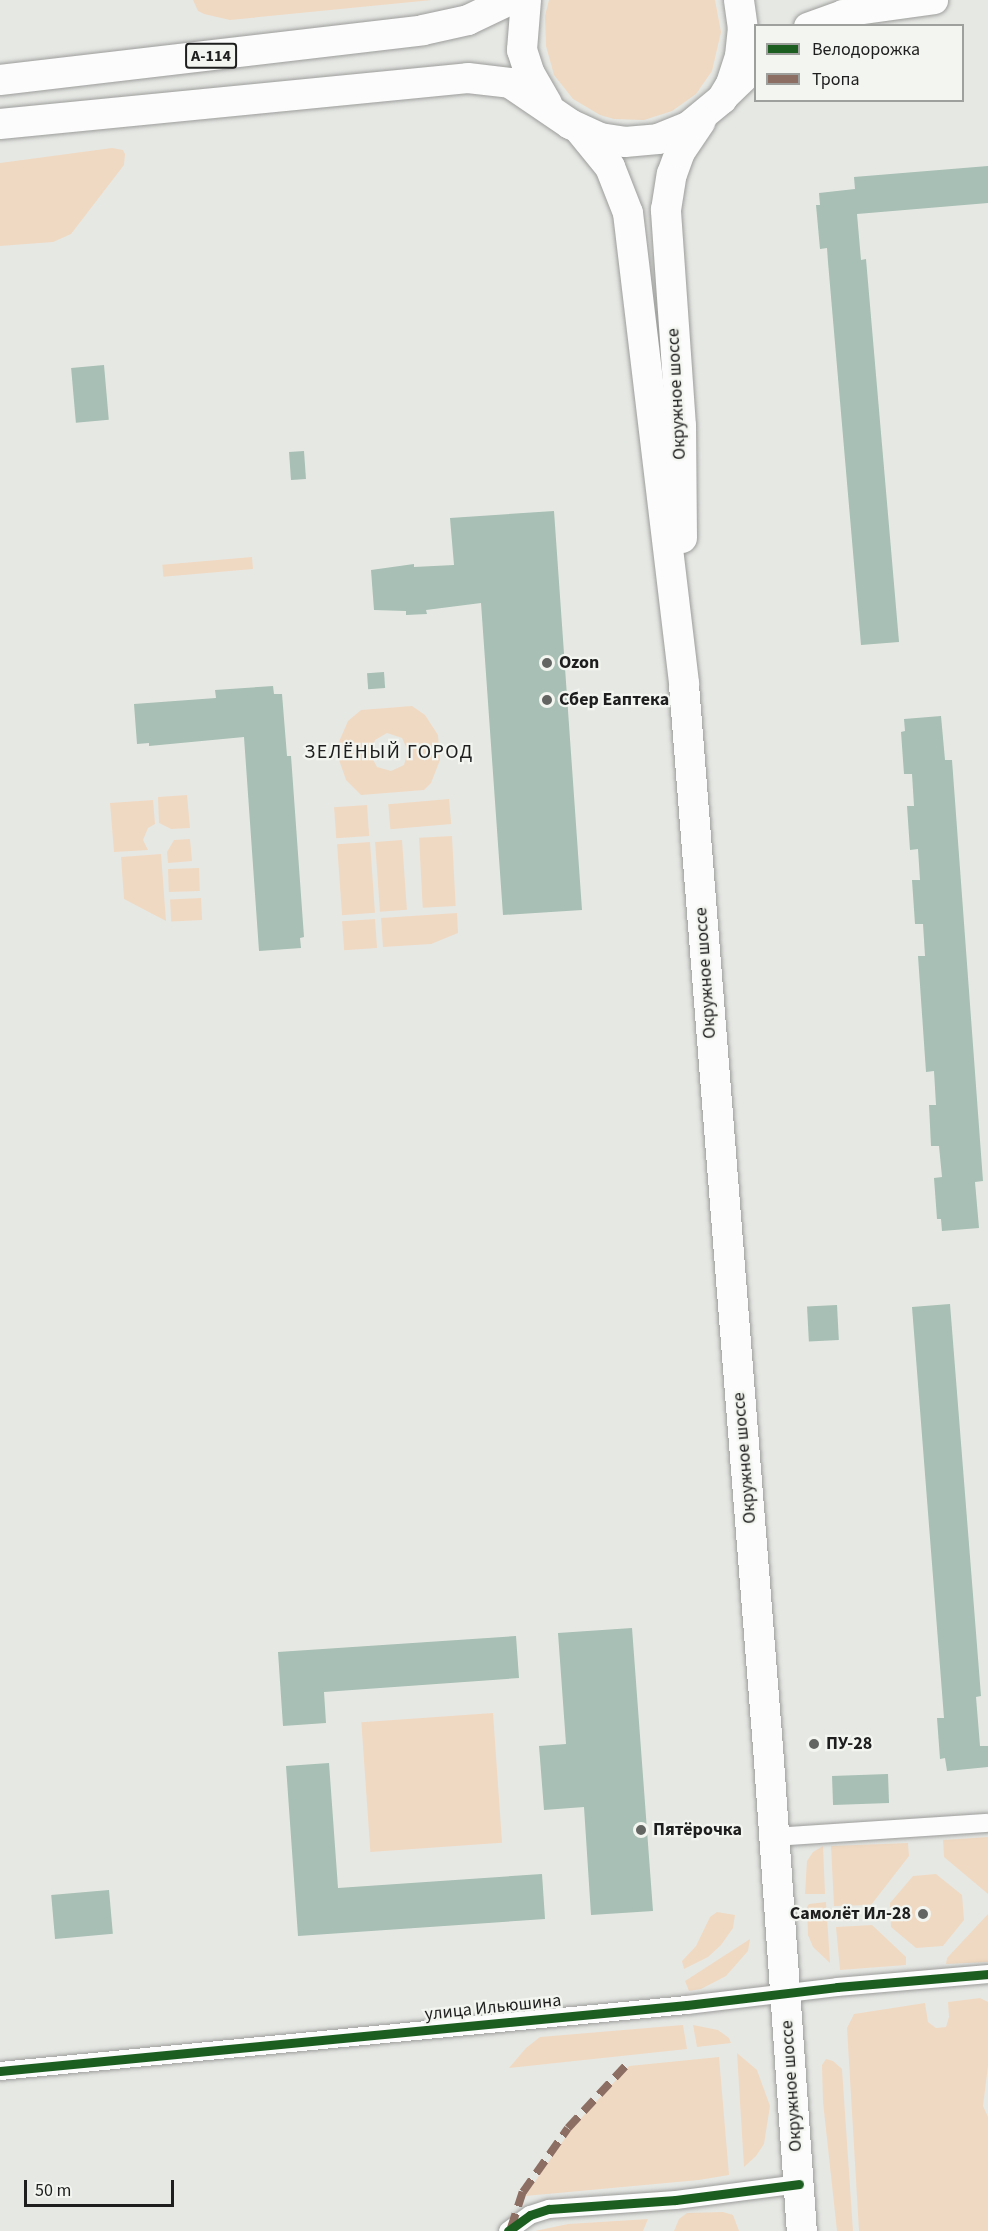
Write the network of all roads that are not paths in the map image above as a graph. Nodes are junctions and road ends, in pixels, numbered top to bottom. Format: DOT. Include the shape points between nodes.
graph roads {
  1 [pos="510,0"];
  2 [pos="526,0"];
  3 [pos="739,0"];
  4 [pos="934,0"];
  5 [pos="812,24"];
  6 [pos="754,68"];
  7 [pos="0,80"];
  8 [pos="715,107"];
  9 [pos="553,110"];
  10 [pos="0,124"];
  11 [pos="579,129"];
  12 [pos="684,685"];
  13 [pos="988,1824"];
  14 [pos="775,1837"];
  15 [pos="988,1974"];
  16 [pos="786,1992"];
  17 [pos="0,2071"];
  18 [pos="799,2184"];
  19 [pos="508,2231"];
  20 [pos="802,2231"];
  1 -- 7 [label="main road, А-114" via="461,22 423,30"];
  2 -- 9 [label="main road" via="522,29 525,63"];
  3 -- 8 [label="main road, Окружное шоссе" via="742,45 737,70"];
  4 -- 5 [label="main road" via="842,13"];
  6 -- 8 [label="main road"];
  8 -- 11 [label="main road" via="674,135 640,142 612,141"];
  8 -- 12 [label="main road, Окружное шоссе" via="680,152 666,210 681,426"];
  9 -- 10 [label="main road" via="510,83 487,78 433,80"];
  9 -- 11 [label="main road"];
  11 -- 12 [label="main road, Окружное шоссе" via="610,167 628,213"];
  12 -- 14 [label="main road, Окружное шоссе"];
  13 -- 14 [label="street"];
  14 -- 16 [label="main road, Окружное шоссе"];
  15 -- 16 [label="street, улица Ильюшина"];
  16 -- 17 [label="street, улица Ильюшина"];
  16 -- 18 [label="main road, Окружное шоссе"];
  18 -- 19 [label="street" via="676,2200 549,2209 530,2215"];
  18 -- 20 [label="main road, Окружное шоссе"];
}
